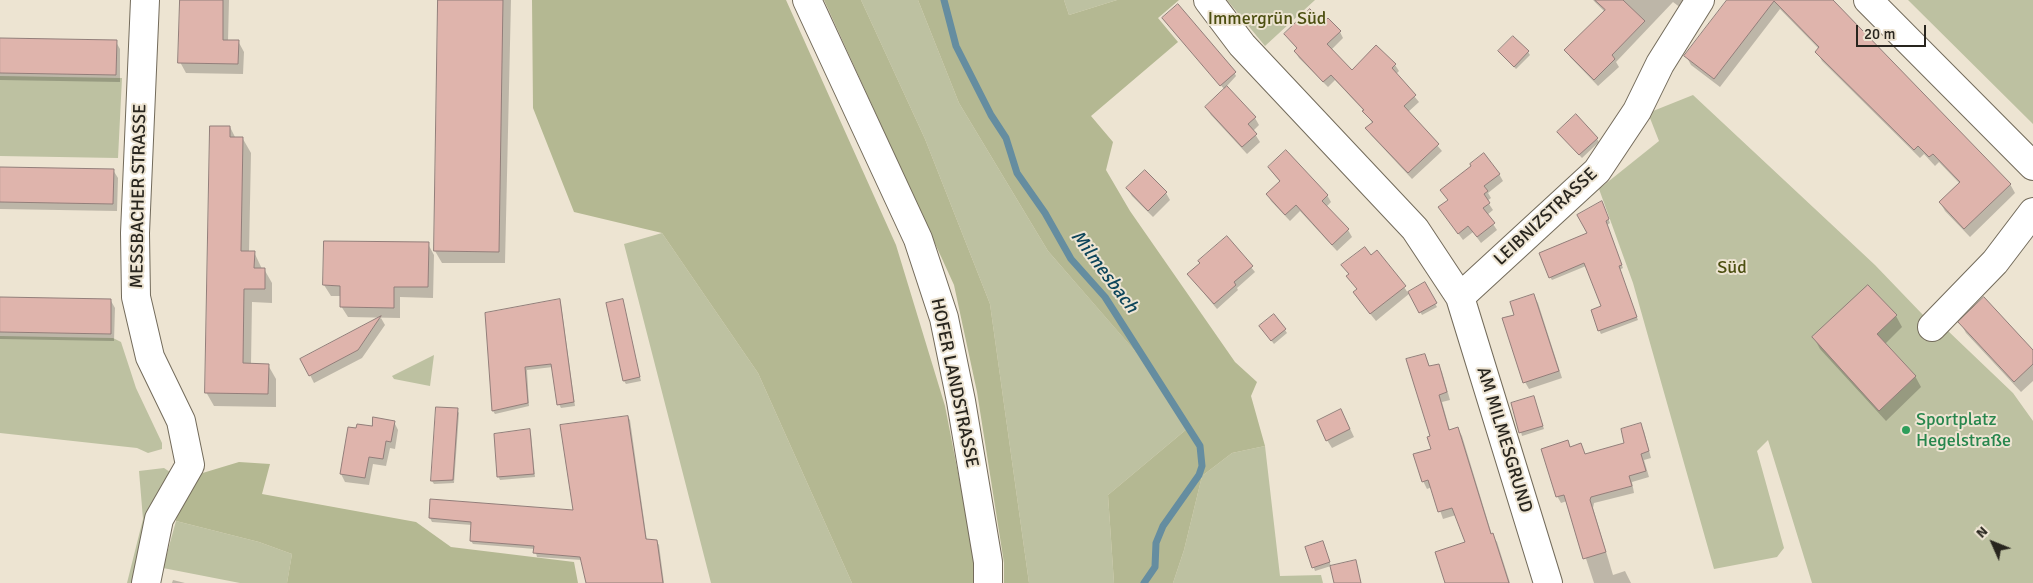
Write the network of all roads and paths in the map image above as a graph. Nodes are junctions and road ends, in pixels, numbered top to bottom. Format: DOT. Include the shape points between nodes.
graph roads {
  1 [pos="145,0"];
  2 [pos="807,0"];
  3 [pos="1208,0"];
  4 [pos="1700,0"];
  5 [pos="1868,0"];
  6 [pos="2033,166"];
  7 [pos="2033,212"];
  8 [pos="1460,297"];
  9 [pos="1932,327"];
  10 [pos="146,583"];
  11 [pos="988,583"];
  12 [pos="1548,583"];
  1 -- 10 [label="street, MESSBACHER STRASSE" via="135,233 136,297 150,357 181,421 190,464 159,519"];
  2 -- 11 [label="street, HOFER LANDSTRASSE" via="918,239 944,318 988,562"];
  3 -- 8 [label="street, AM MILMESGRUND" via="1242,45 1415,229"];
  4 -- 8 [label="street, LEIBNIZSTRASSE" via="1660,64 1637,111 1598,170"];
  5 -- 6 [label="street"];
  7 -- 9 [label="street" via="1995,262"];
  8 -- 12 [label="street, AM MILMESGRUND"];
}
